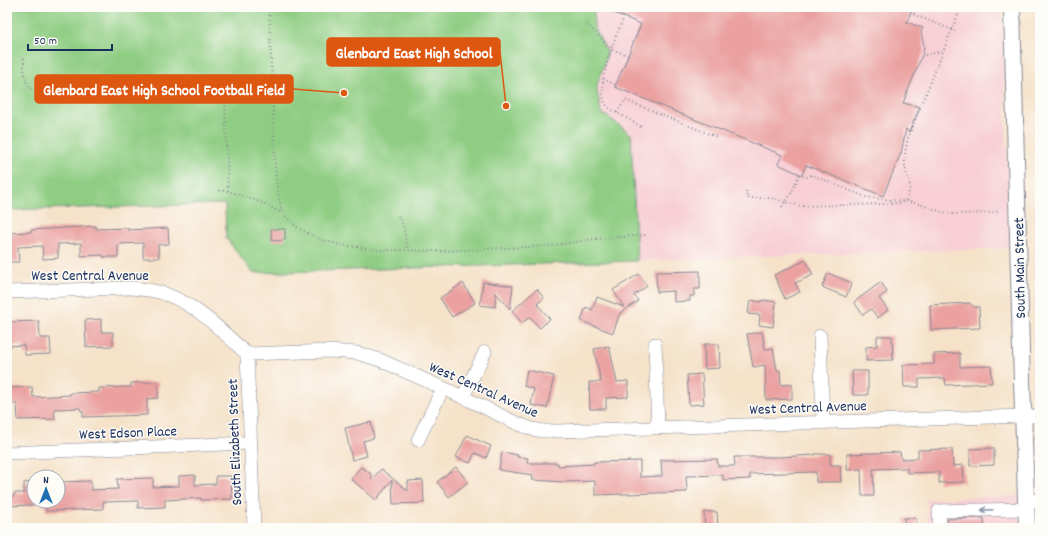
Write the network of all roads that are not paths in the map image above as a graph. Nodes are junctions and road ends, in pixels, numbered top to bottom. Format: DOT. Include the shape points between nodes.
graph roads {
  1 [pos="1012,7"];
  2 [pos="7,292"];
  3 [pos="820,336"];
  4 [pos="655,344"];
  5 [pos="485,352"];
  6 [pos="247,354"];
  7 [pos="443,388"];
  8 [pos="463,397"];
  9 [pos="1023,416"];
  10 [pos="1040,416"];
  11 [pos="823,422"];
  12 [pos="658,428"];
  13 [pos="418,440"];
  14 [pos="250,443"];
  15 [pos="7,453"];
  16 [pos="1031,503"];
  17 [pos="254,528"];
  18 [pos="940,528"];
  19 [pos="1027,528"];
  1 -- 9 [label="main road, South Main Street"];
  2 -- 6 [label="street, West Central Avenue" via="129,288 159,292 195,309"];
  3 -- 11 [label="street"];
  4 -- 12 [label="street"];
  5 -- 8 [label="street"];
  6 -- 7 [label="street, West Central Avenue" via="330,351 357,353 380,360"];
  6 -- 14 [label="street, South Elizabeth Street"];
  7 -- 8 [label="street, West Central Avenue"];
  7 -- 13 [label="street"];
  8 -- 12 [label="street, West Central Avenue" via="516,423 543,431"];
  9 -- 10 [label="street, West Central Avenue"];
  9 -- 11 [label="street, West Central Avenue"];
  9 -- 16 [label="main road, South Main Street"];
  11 -- 12 [label="street, West Central Avenue"];
  14 -- 15 [label="street, West Edson Place"];
  14 -- 17 [label="street, South Elizabeth Street"];
  16 -- 18 [label="street, one-way" via="940,511"];
  16 -- 19 [label="main road, South Main Street"];
}
